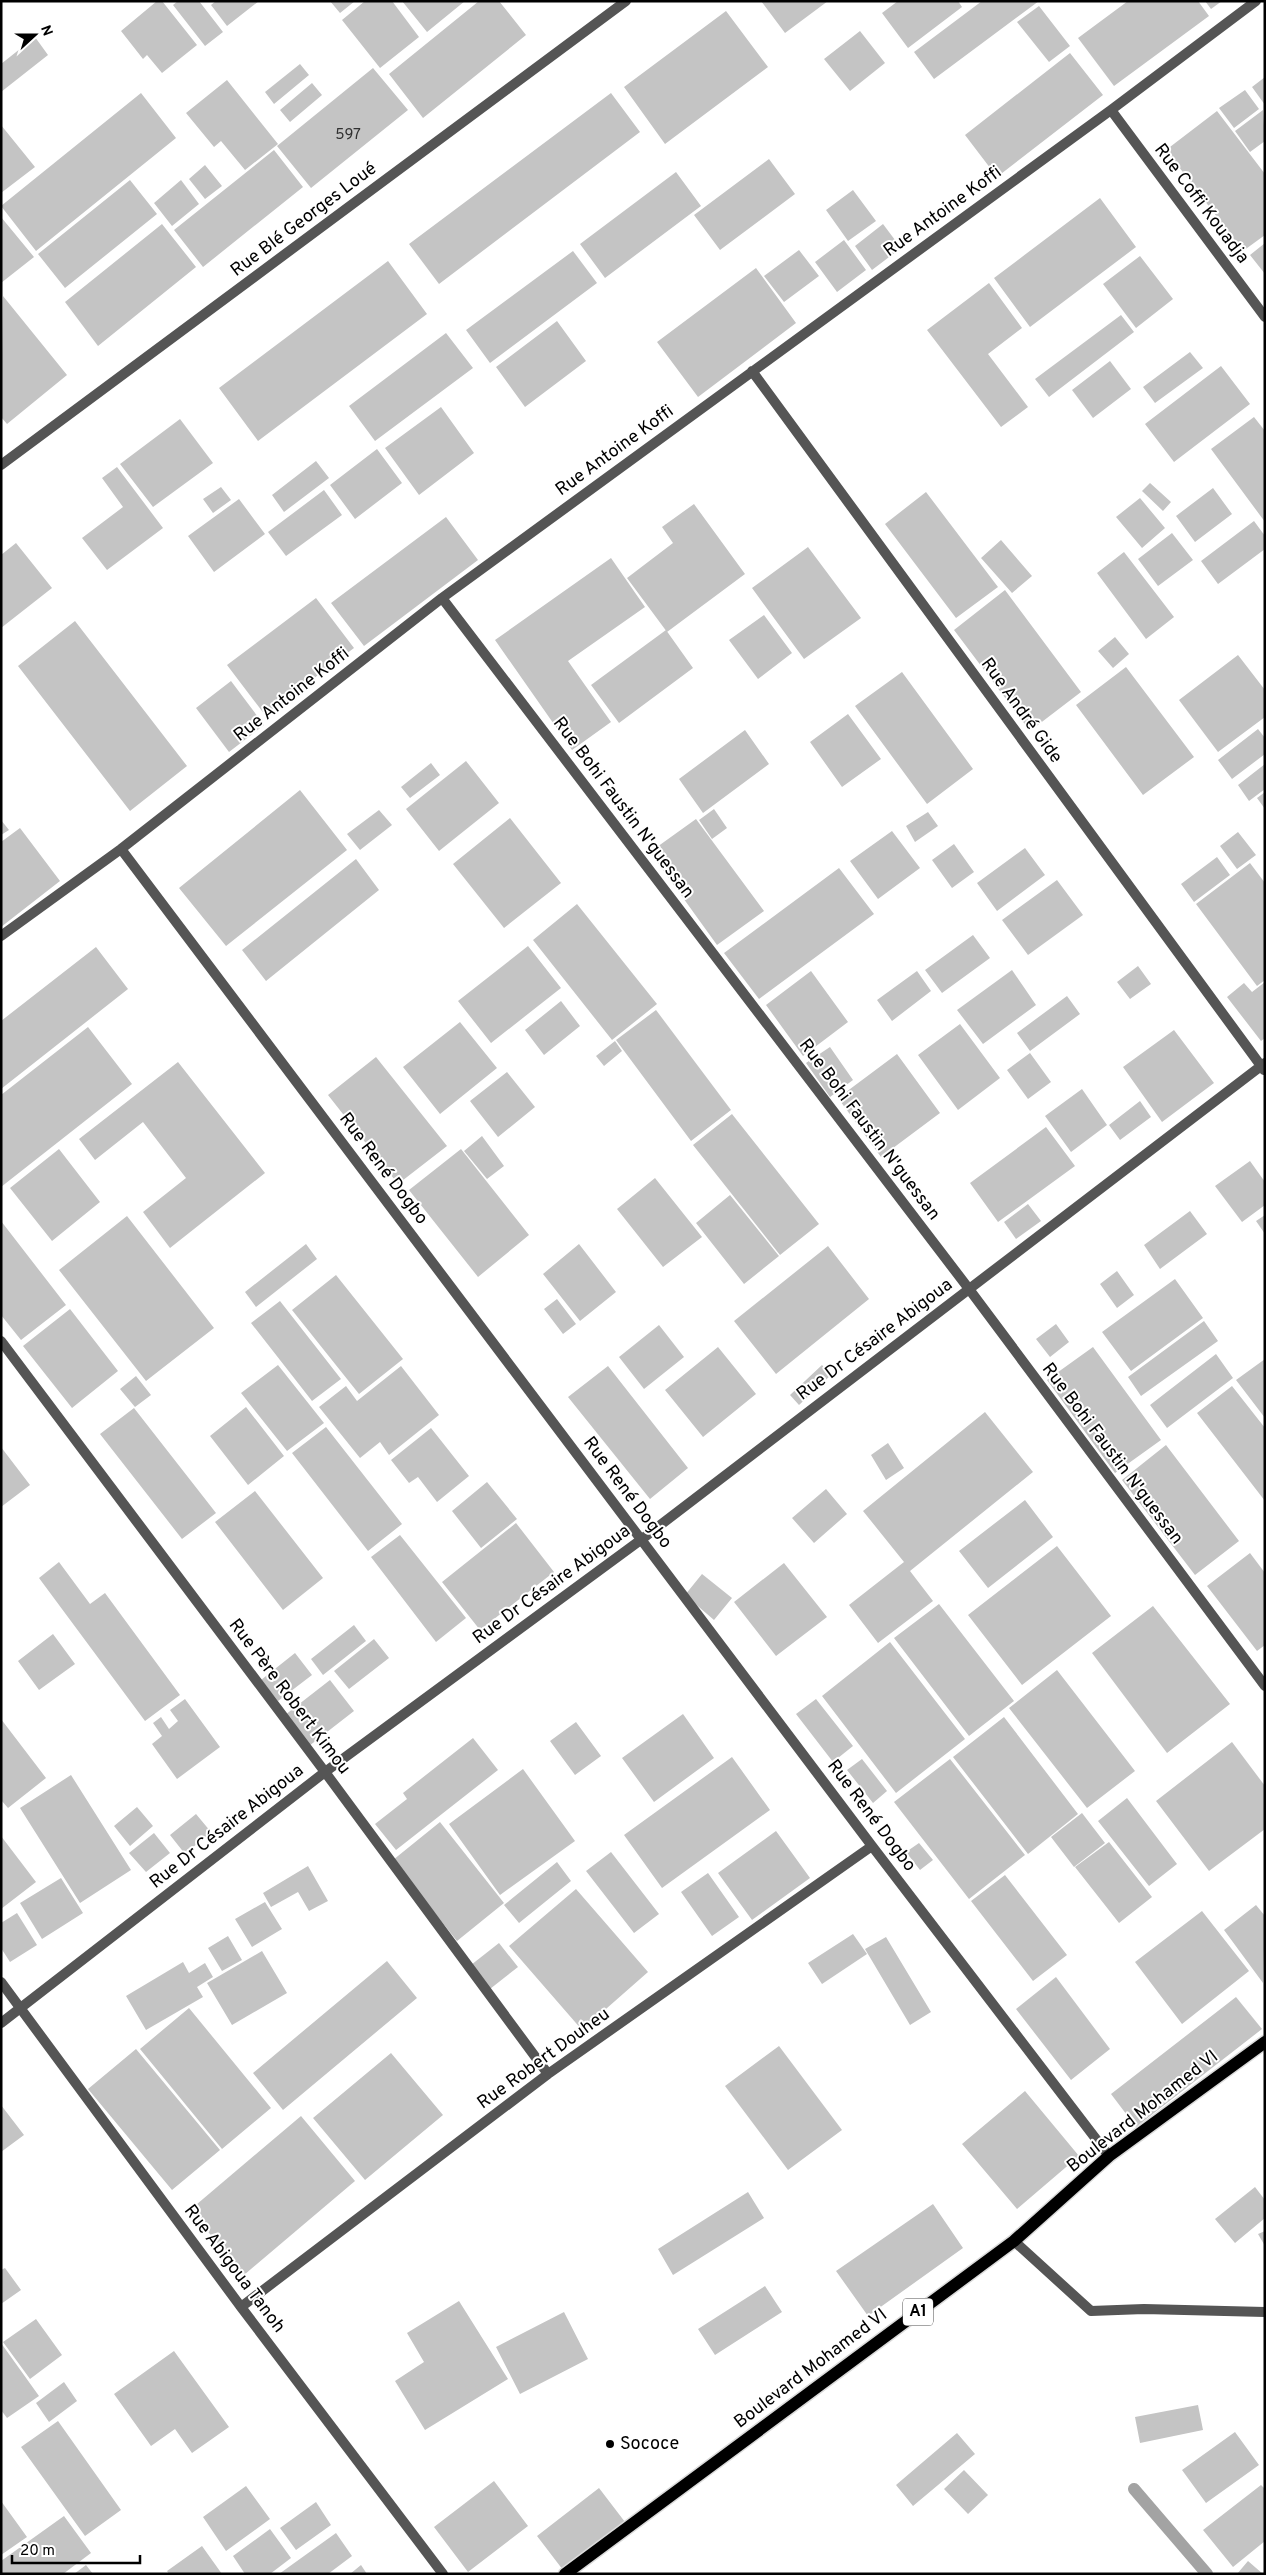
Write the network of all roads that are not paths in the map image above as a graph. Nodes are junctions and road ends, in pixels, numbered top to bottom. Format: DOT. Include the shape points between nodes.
graph roads {
  1 [pos="626,1"];
  2 [pos="1256,1"];
  3 [pos="1111,110"];
  4 [pos="1265,317"];
  5 [pos="752,371"];
  6 [pos="1,465"];
  7 [pos="442,598"];
  8 [pos="121,849"];
  9 [pos="1,936"];
  10 [pos="1263,1066"];
  11 [pos="969,1289"];
  12 [pos="1,1341"];
  13 [pos="642,1539"];
  14 [pos="1265,1686"];
  15 [pos="325,1772"];
  16 [pos="872,1846"];
  17 [pos="1,1982"];
  18 [pos="21,2008"];
  19 [pos="1,2023"];
  20 [pos="1265,2042"];
  21 [pos="548,2074"];
  22 [pos="1109,2156"];
  23 [pos="1014,2241"];
  24 [pos="241,2307"];
  25 [pos="1265,2312"];
  26 [pos="443,2574"];
  27 [pos="565,2574"];
  1 -- 6 [label="street, Rue Blé Georges Loué"];
  2 -- 3 [label="street, Rue Antoine Koffi"];
  3 -- 4 [label="street, Rue Coffi Kouadja"];
  3 -- 5 [label="street, Rue Antoine Koffi"];
  5 -- 7 [label="street, Rue Antoine Koffi"];
  5 -- 10 [label="street, Rue André Gide"];
  7 -- 8 [label="street, Rue Antoine Koffi"];
  7 -- 11 [label="street, Rue Bohi Faustin N'guessan"];
  8 -- 9 [label="street, Rue Antoine Koffi"];
  8 -- 13 [label="street, Rue René Dogbo"];
  10 -- 11 [label="street, Rue Dr Césaire Abigoua"];
  11 -- 13 [label="street, Rue Dr Césaire Abigoua"];
  11 -- 14 [label="street, Rue Bohi Faustin N'guessan"];
  12 -- 15 [label="street, Rue Père Robert Kimou"];
  13 -- 15 [label="street, Rue Dr Césaire Abigoua"];
  13 -- 16 [label="street, Rue René Dogbo"];
  15 -- 18 [label="street, Rue Dr Césaire Abigoua"];
  15 -- 21 [label="street, Rue Père Robert Kimou"];
  16 -- 21 [label="street, Rue Robert Douheu"];
  16 -- 22 [label="street, Rue René Dogbo"];
  17 -- 18 [label="street, Rue Abigoua Tanoh"];
  18 -- 19 [label="street, Rue Dr Césaire Abigoua"];
  18 -- 24 [label="street, Rue Abigoua Tanoh"];
  20 -- 22 [label="main road, Boulevard Mohamed VI / A1"];
  21 -- 24 [label="street, Rue Robert Douheu"];
  22 -- 23 [label="main road, Boulevard Mohamed VI / A1"];
  23 -- 25 [label="street" via="1091,2311"];
  23 -- 27 [label="main road, Boulevard Mohamed VI / A1"];
  24 -- 26 [label="street, Rue Abigoua Tanoh"];
}
